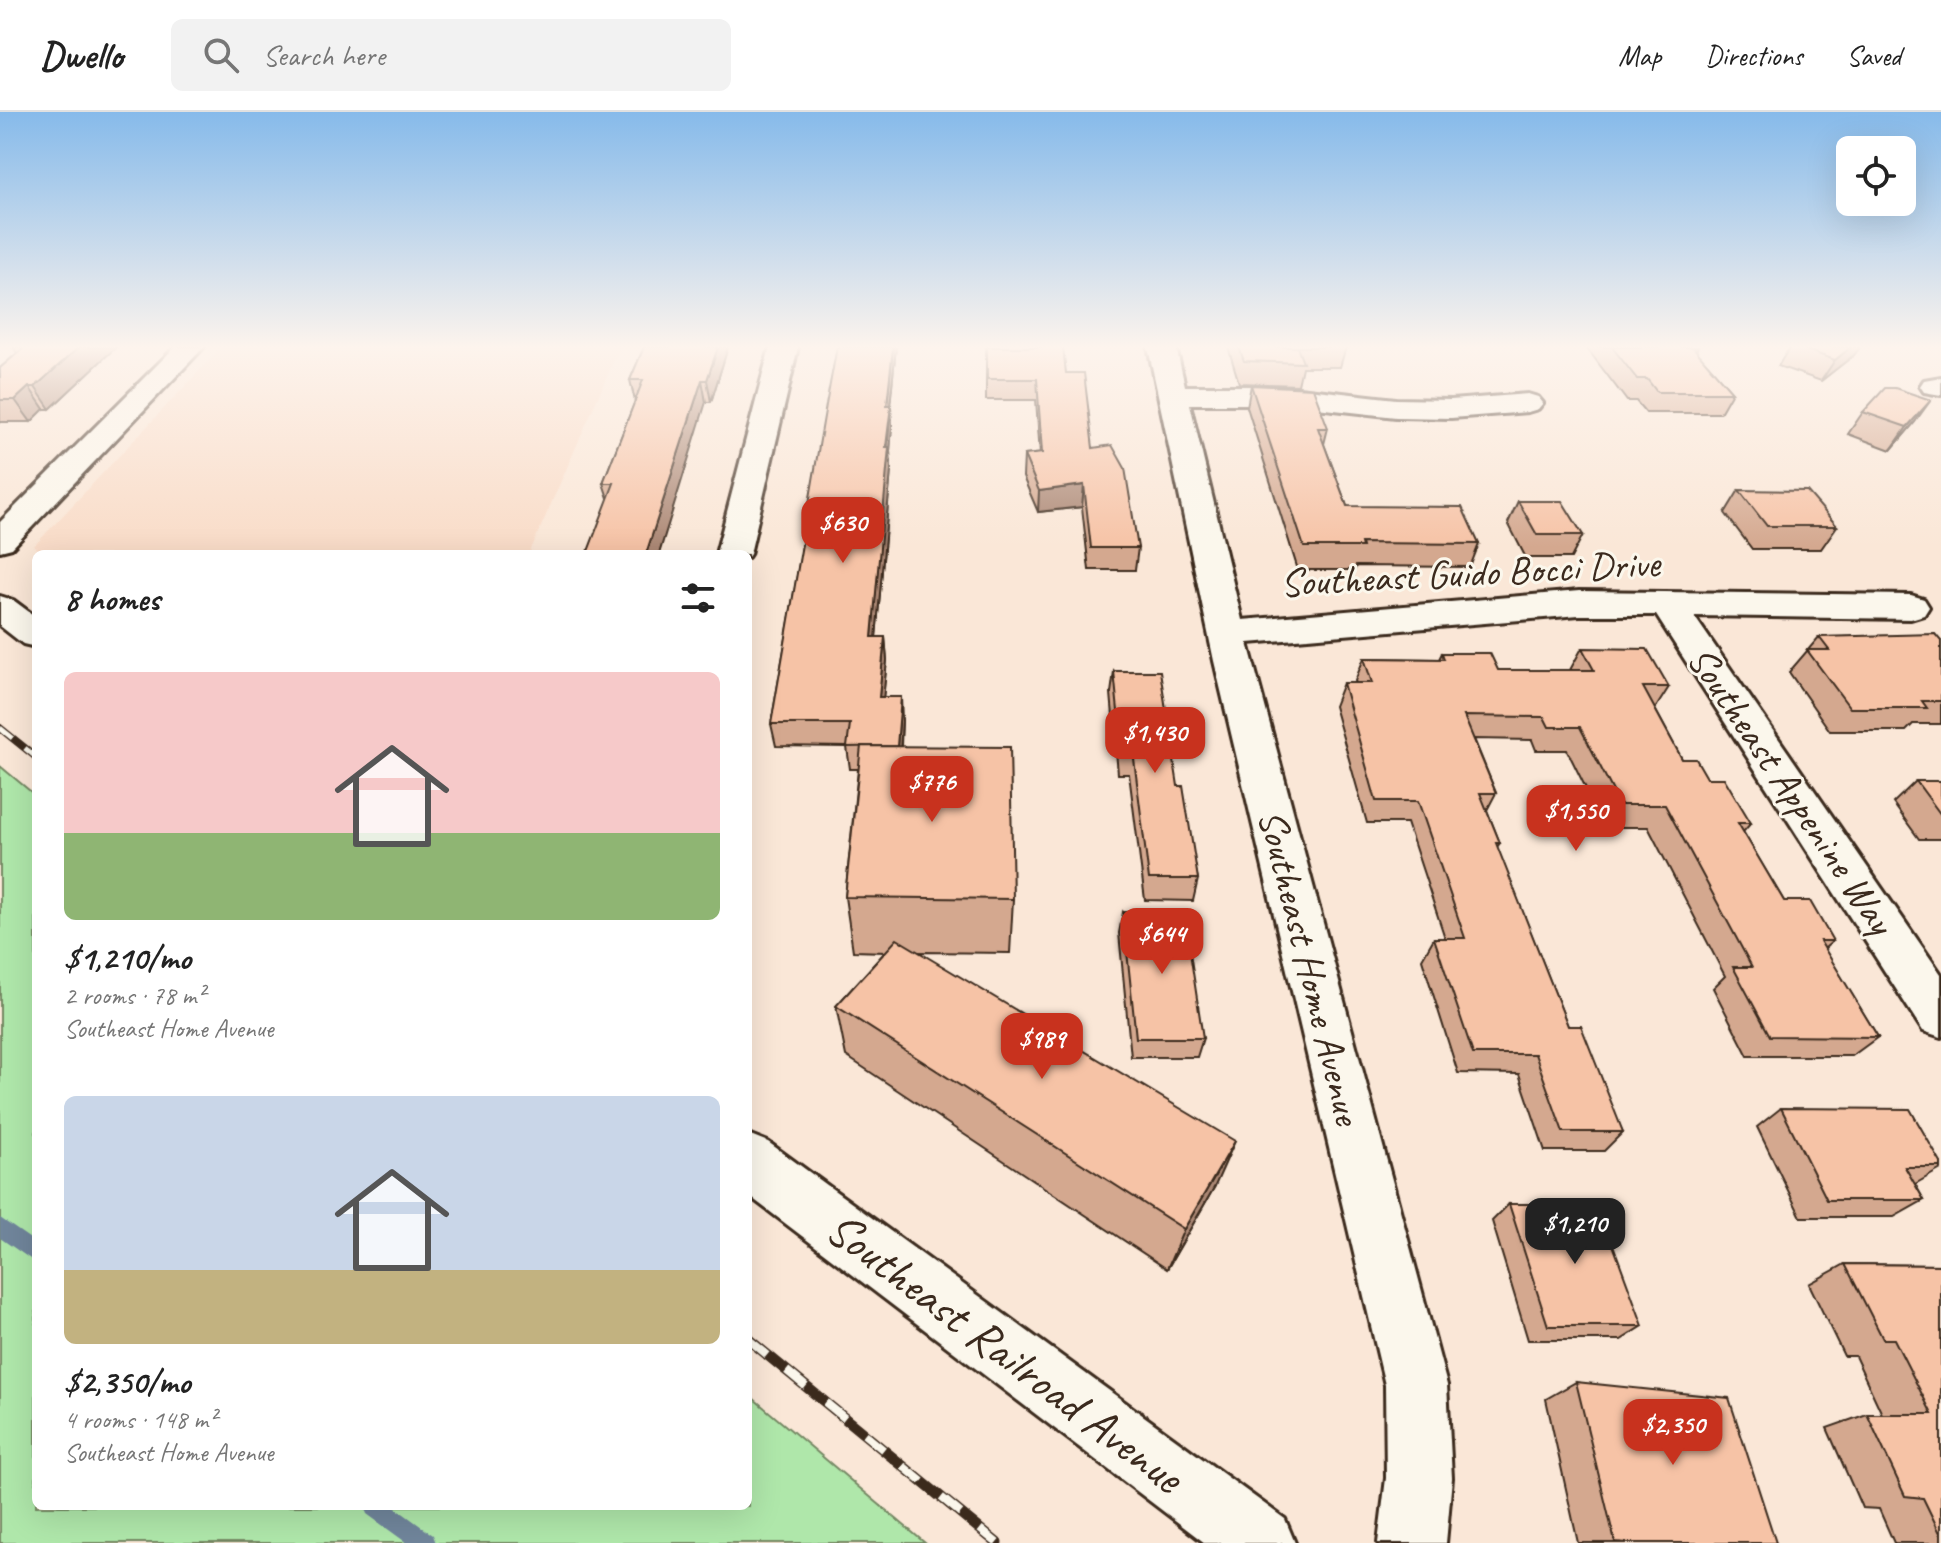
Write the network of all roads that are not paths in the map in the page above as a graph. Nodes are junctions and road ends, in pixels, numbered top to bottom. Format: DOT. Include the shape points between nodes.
graph roads {
  1 [pos="125,414"];
  2 [pos="768,414"];
  3 [pos="1178,414"];
  4 [pos="0,541"];
  5 [pos="734,550"];
  6 [pos="1667,604"];
  7 [pos="1911,607"];
  8 [pos="0,608"];
  9 [pos="32,632"];
  10 [pos="1227,633"];
  11 [pos="1941,1015"];
  12 [pos="752,1164"];
  13 [pos="1261,1543"];
  14 [pos="1412,1543"];
  1 -- 4 [label="street"];
  2 -- 5 [label="street"];
  3 -- 10 [label="street, Southeast Home Avenue"];
  6 -- 7 [label="street, Southeast Guido Bocci Drive"];
  6 -- 10 [label="street, Southeast Guido Bocci Drive" via="1579,603"];
  6 -- 11 [label="street, Southeast Appenine Way"];
  8 -- 9 [label="street"];
  10 -- 14 [label="street, Southeast Home Avenue" via="1416,1385 1419,1478"];
  12 -- 13 [label="street, Southeast Railroad Avenue"];
}
